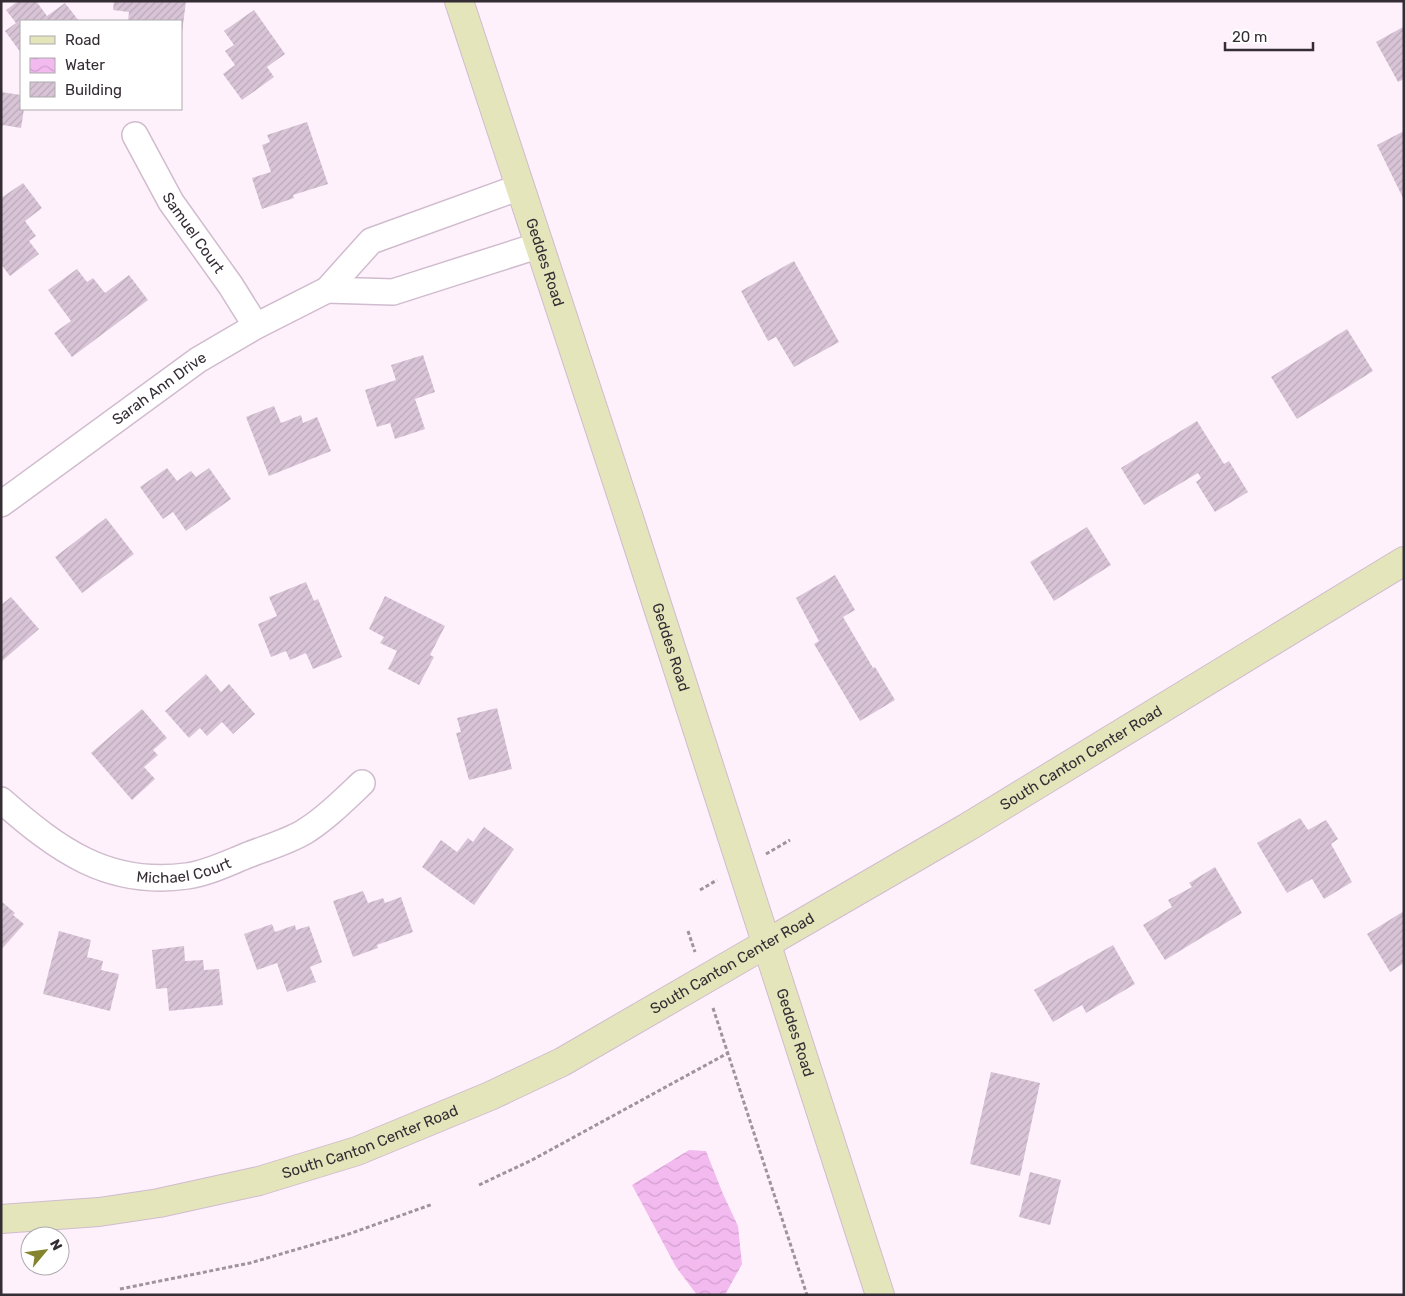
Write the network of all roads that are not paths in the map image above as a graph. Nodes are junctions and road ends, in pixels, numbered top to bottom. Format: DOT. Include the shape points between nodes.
graph roads {
  1 [pos="459,1"];
  2 [pos="135,136"];
  3 [pos="520,187"];
  4 [pos="540,245"];
  5 [pos="328,290"];
  6 [pos="256,326"];
  7 [pos="1,504"];
  8 [pos="1404,561"];
  9 [pos="362,784"];
  10 [pos="3,802"];
  11 [pos="766,944"];
  12 [pos="1,1219"];
  13 [pos="880,1295"];
  1 -- 3 [label="main road, Geddes Road"];
  2 -- 6 [label="street, Samuel Court" via="171,202"];
  3 -- 4 [label="main road, Geddes Road"];
  3 -- 5 [label="street, Sarah Ann Drive" via="370,241"];
  4 -- 5 [label="street, Sarah Ann Drive" via="393,292"];
  4 -- 11 [label="main road, Geddes Road"];
  5 -- 6 [label="street, Sarah Ann Drive"];
  6 -- 7 [label="street, Sarah Ann Drive" via="198,360"];
  8 -- 11 [label="main road, South Canton Center Road" via="966,828"];
  9 -- 10 [label="street, Michael Court" via="303,833 210,871 148,878 102,869 68,852"];
  11 -- 12 [label="main road, South Canton Center Road" via="562,1062 490,1096 357,1151 259,1181 159,1203 99,1212"];
  11 -- 13 [label="main road, Geddes Road"];
}
